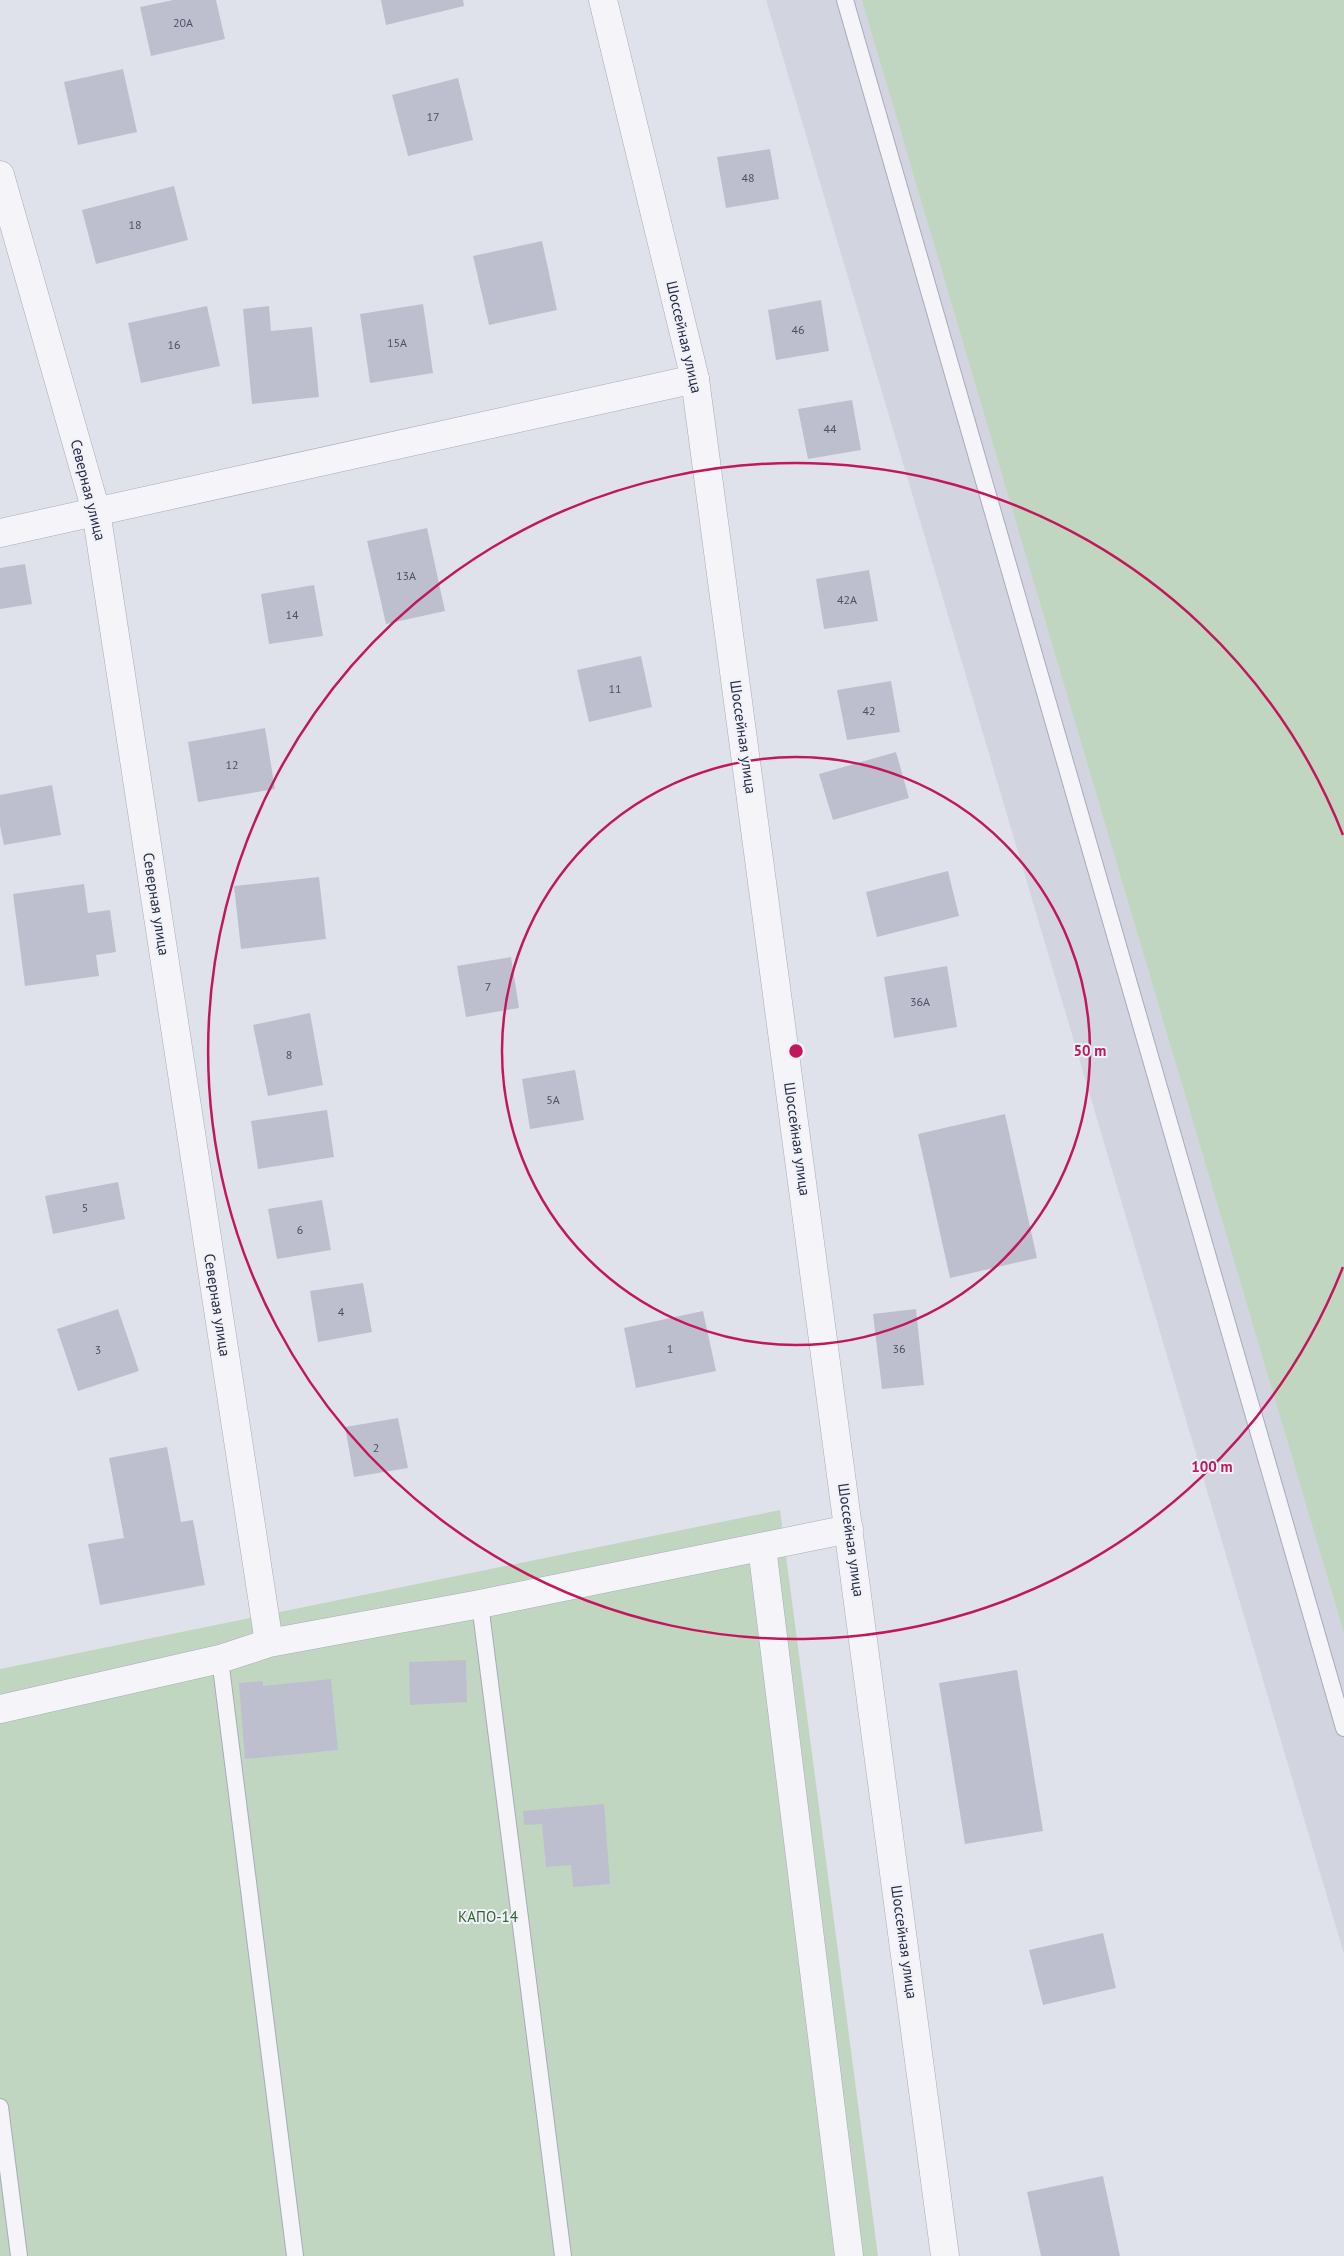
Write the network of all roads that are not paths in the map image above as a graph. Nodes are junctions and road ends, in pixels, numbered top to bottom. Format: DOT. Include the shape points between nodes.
graph roads {
  1 [pos="603,0"];
  2 [pos="845,0"];
  3 [pos="0,175"];
  4 [pos="695,379"];
  5 [pos="96,511"];
  6 [pos="0,533"];
  7 [pos="849,1529"];
  8 [pos="762,1547"];
  9 [pos="480,1604"];
  10 [pos="269,1643"];
  11 [pos="220,1659"];
  12 [pos="0,1709"];
  13 [pos="1344,1728"];
  14 [pos="0,2107"];
  15 [pos="19,2256"];
  16 [pos="296,2256"];
  17 [pos="563,2256"];
  18 [pos="850,2256"];
  19 [pos="945,2256"];
  1 -- 4 [label="street, Шоссейная улица"];
  2 -- 13 [label="lane"];
  3 -- 5 [label="street, Северная улица"];
  4 -- 5 [label="street"];
  4 -- 7 [label="street, Шоссейная улица"];
  5 -- 6 [label="street"];
  5 -- 10 [label="street, Северная улица"];
  7 -- 8 [label="street"];
  7 -- 19 [label="street, Шоссейная улица"];
  8 -- 9 [label="street"];
  8 -- 18 [label="street"];
  9 -- 10 [label="street"];
  9 -- 17 [label="lane"];
  10 -- 11 [label="street"];
  11 -- 12 [label="street"];
  11 -- 16 [label="lane"];
  14 -- 15 [label="lane"];
}
